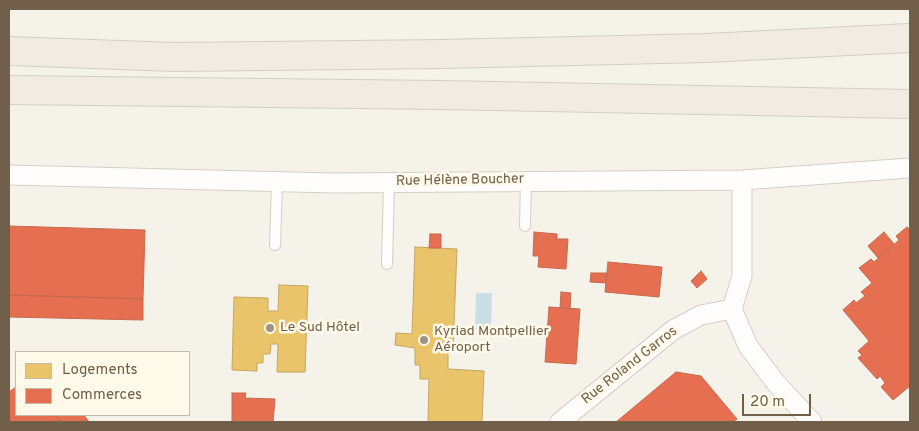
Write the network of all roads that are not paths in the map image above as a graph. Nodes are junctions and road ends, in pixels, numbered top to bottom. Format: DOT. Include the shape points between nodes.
graph roads {
  1 [pos="910,38"];
  2 [pos="9,51"];
  3 [pos="9,90"];
  4 [pos="910,104"];
  5 [pos="910,168"];
  6 [pos="9,175"];
  7 [pos="526,180"];
  8 [pos="742,180"];
  9 [pos="277,182"];
  10 [pos="389,182"];
  11 [pos="525,226"];
  12 [pos="275,245"];
  13 [pos="387,264"];
  14 [pos="732,308"];
  15 [pos="560,422"];
  16 [pos="812,422"];
  1 -- 2 [label="highway" via="706,48 442,54 175,57"];
  3 -- 4 [label="highway"];
  5 -- 8 [label="street, Rue Hélène Boucher"];
  6 -- 9 [label="street, Rue Hélène Boucher"];
  7 -- 8 [label="street, Rue Hélène Boucher"];
  7 -- 10 [label="street, Rue Hélène Boucher"];
  7 -- 11 [label="lane"];
  8 -- 14 [label="street" via="742,276"];
  9 -- 10 [label="street, Rue Hélène Boucher"];
  9 -- 12 [label="lane"];
  10 -- 13 [label="lane"];
  14 -- 15 [label="street, Rue Roland Garros" via="701,315 673,330"];
  14 -- 16 [label="street" via="748,346"];
}
